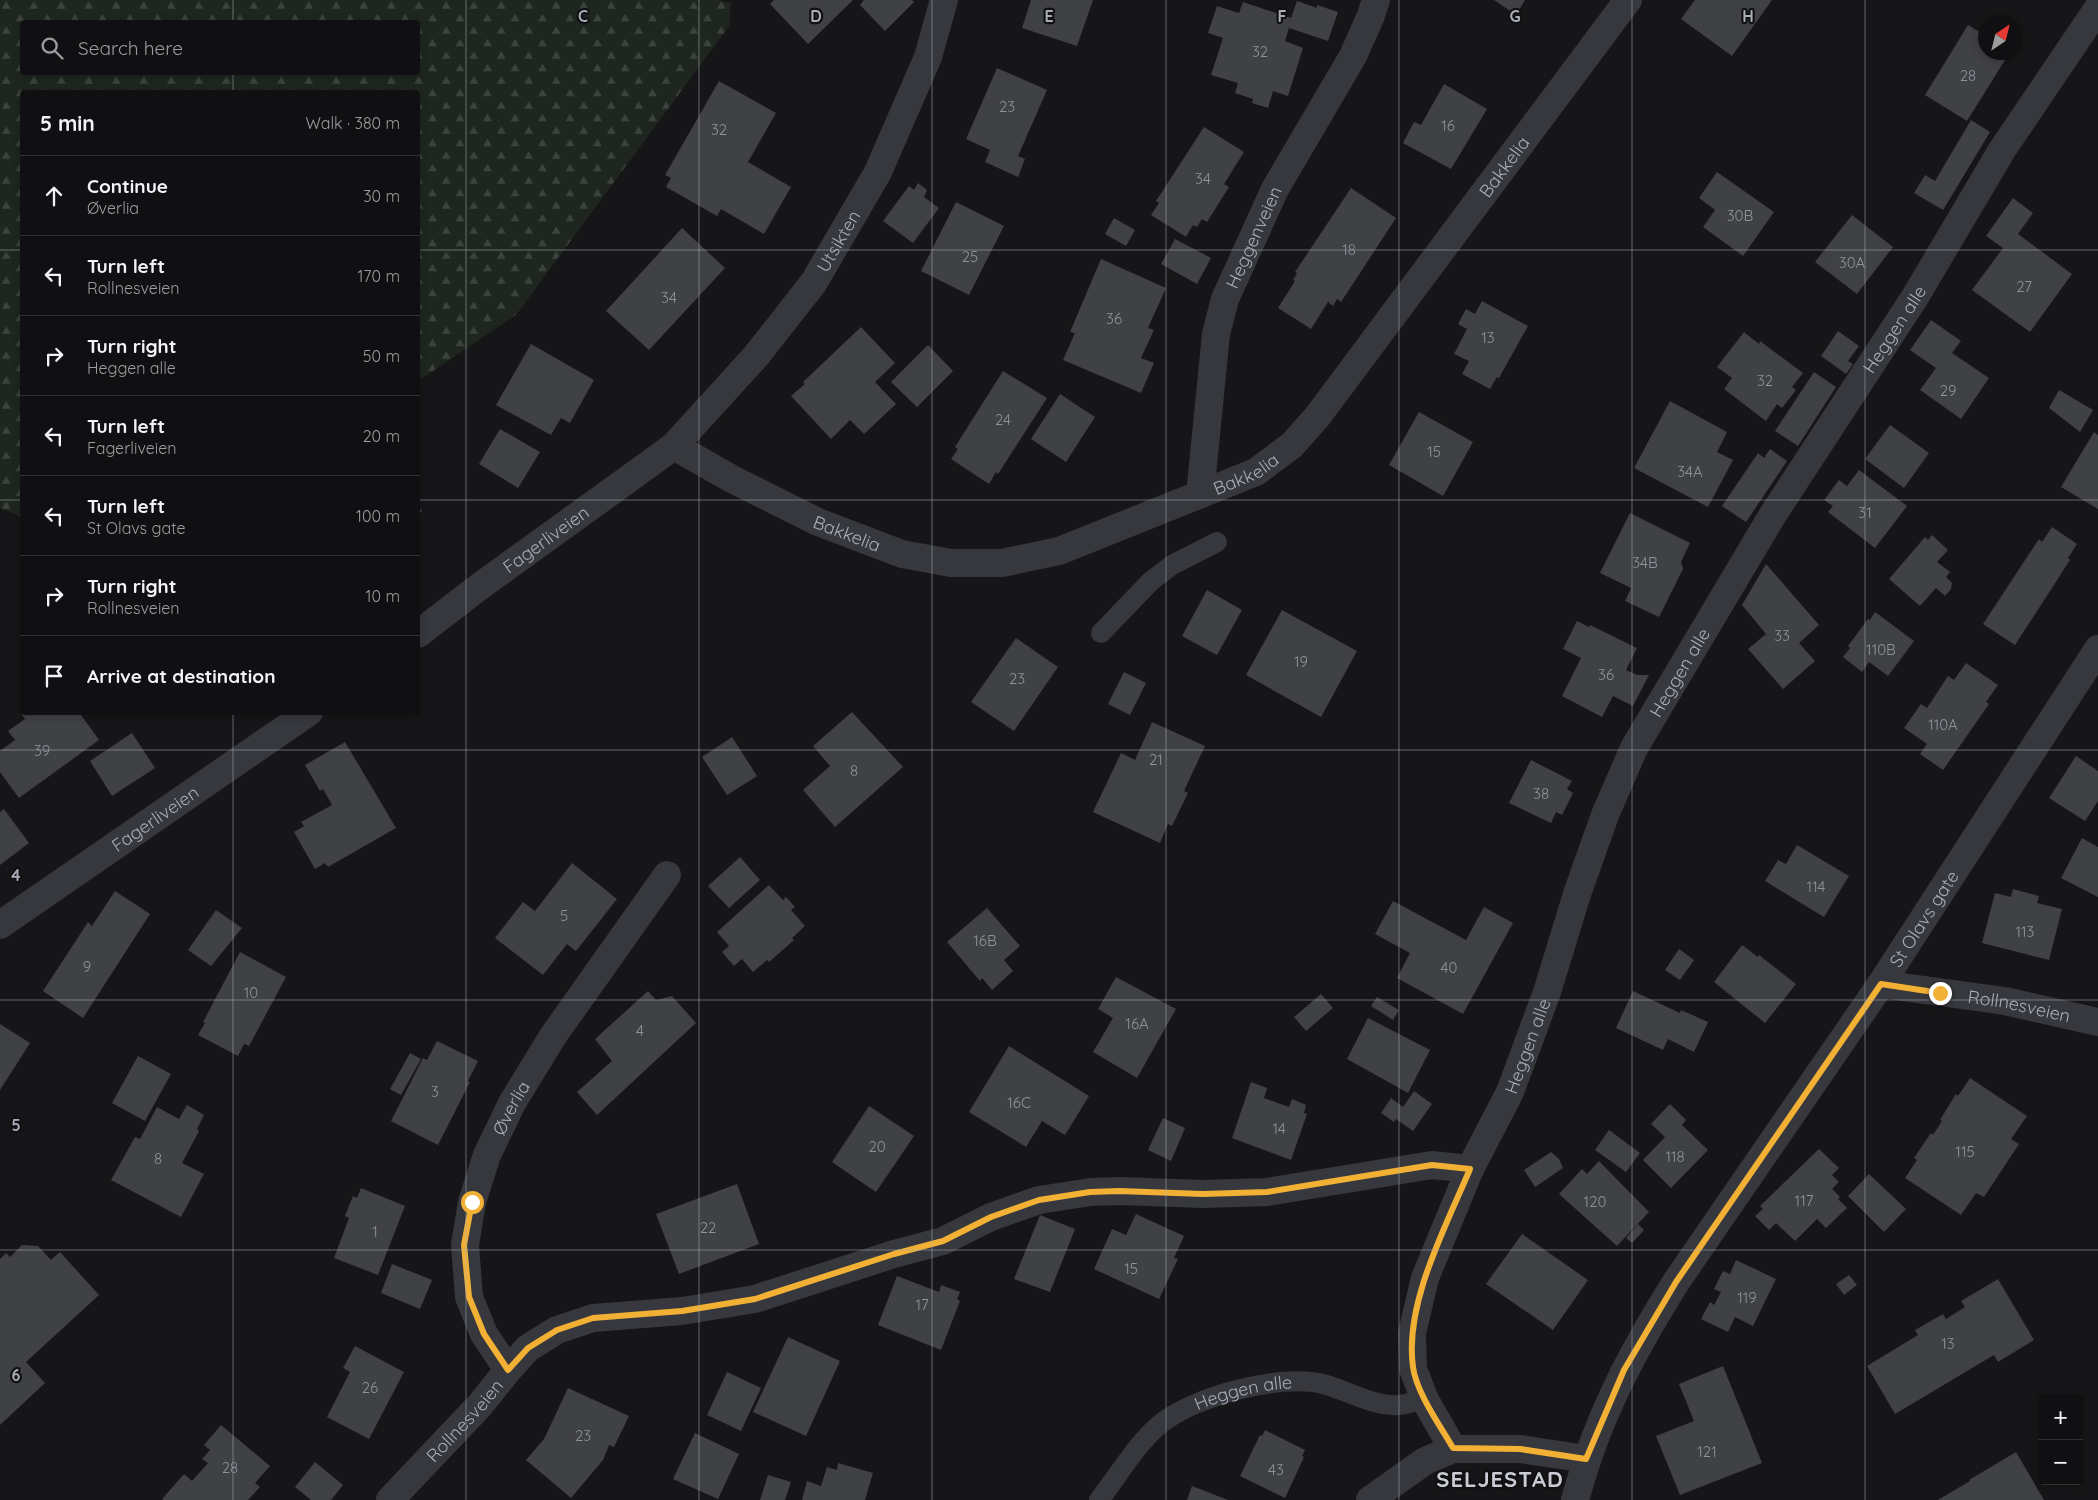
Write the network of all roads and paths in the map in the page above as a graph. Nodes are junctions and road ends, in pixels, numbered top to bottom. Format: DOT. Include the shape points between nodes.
graph roads {
  1 [pos="944,0"];
  2 [pos="1376,0"];
  3 [pos="1628,0"];
  4 [pos="2098,8"];
  5 [pos="674,446"];
  6 [pos="1200,495"];
  7 [pos="1217,542"];
  8 [pos="420,632"];
  9 [pos="1100,633"];
  10 [pos="2098,649"];
  11 [pos="305,715"];
  12 [pos="667,875"];
  13 [pos="0,925"];
  14 [pos="1881,984"];
  15 [pos="2098,1022"];
  16 [pos="1470,1169"];
  17 [pos="508,1370"];
  18 [pos="1425,1400"];
  19 [pos="1453,1448"];
  20 [pos="1586,1459"];
  21 [pos="390,1500"];
  22 [pos="1099,1500"];
  23 [pos="1370,1500"];
  24 [pos="1575,1500"];
  1 -- 5 [label="street, Utsikten" via="928,57 878,172 814,282 756,356"];
  2 -- 6 [label="street, Heggenveien" via="1353,56 1276,189 1225,299 1216,334"];
  3 -- 6 [label="street, Bakkelia" via="1317,417 1292,446 1256,472"];
  4 -- 16 [label="street, Heggen alle" via="2002,150 1915,297 1772,516 1634,748 1602,824 1547,992 1510,1092"];
  5 -- 6 [label="street, Bakkelia" via="818,522 902,554 951,562 1002,563 1059,550"];
  5 -- 8 [label="street, Fagerliveien"];
  7 -- 9 [label="lane" via="1172,564"];
  10 -- 14 [label="street, St Olavs gate"];
  11 -- 13 [label="street, Fagerliveien"];
  12 -- 17 [label="street, Øverlia" via="553,1036 512,1103 487,1155 472,1202 464,1245 469,1297 484,1334"];
  14 -- 15 [label="street, Rollnesveien" via="2005,1001"];
  14 -- 20 [label="street, St Olavs gate" via="1671,1290 1624,1370"];
  16 -- 17 [label="street, Rollnesveien" via="1432,1165 1267,1192 1090,1192 1039,1200 991,1217 943,1241 755,1299 682,1311 593,1318 557,1330 528,1348"];
  16 -- 18 [label="street, Heggen alle" via="1425,1278 1412,1333 1413,1369"];
  17 -- 21 [label="street, Rollnesveien" via="480,1405"];
  18 -- 19 [label="street, Heggen alle"];
  18 -- 22 [label="lane, Heggen alle" via="1382,1404 1304,1380 1244,1388 1191,1406 1157,1426"];
  19 -- 20 [label="street" via="1520,1449"];
  19 -- 23 [label="street" via="1425,1461"];
  20 -- 24 [label="street, St Olavs gate"];
}
